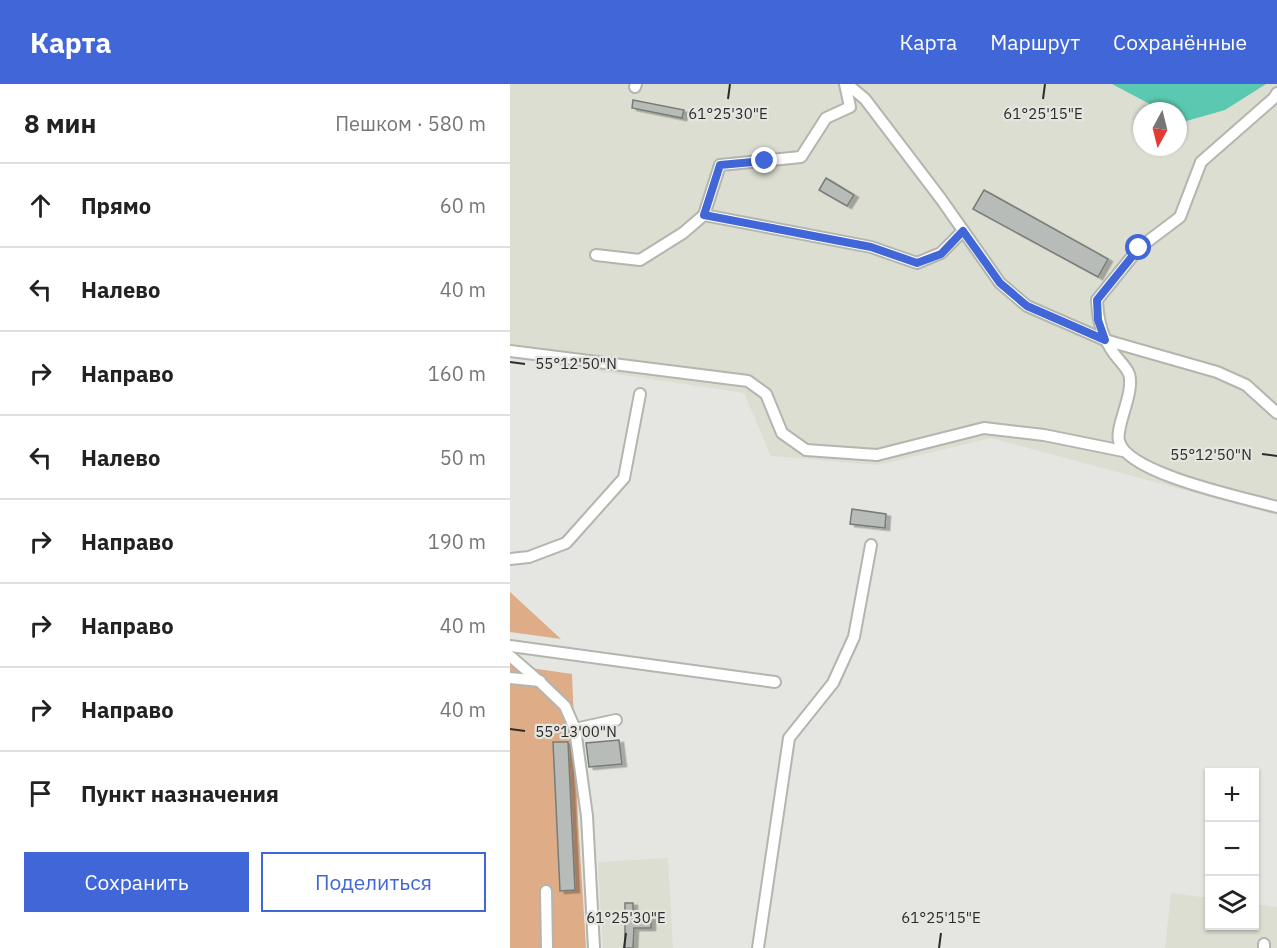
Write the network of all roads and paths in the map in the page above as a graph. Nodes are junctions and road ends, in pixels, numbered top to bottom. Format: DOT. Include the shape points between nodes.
graph roads {
  1 [pos="846,84"];
  2 [pos="1277,93"];
  3 [pos="704,215"];
  4 [pos="963,231"];
  5 [pos="596,255"];
  6 [pos="1105,340"];
  7 [pos="510,351"];
  8 [pos="640,394"];
  9 [pos="1277,413"];
  10 [pos="1123,451"];
  11 [pos="1277,507"];
  12 [pos="871,545"];
  13 [pos="510,559"];
  14 [pos="510,646"];
  15 [pos="510,656"];
  16 [pos="510,678"];
  17 [pos="775,681"];
  18 [pos="540,682"];
  19 [pos="615,720"];
  20 [pos="575,729"];
  21 [pos="546,891"];
  22 [pos="547,948"];
  23 [pos="594,948"];
  24 [pos="758,948"];
  1 -- 3 [label="lane" via="850,107 826,118 801,157 720,165"];
  1 -- 4 [label="lane" via="865,99"];
  2 -- 6 [label="lane" via="1201,162 1180,217 1139,248 1097,300"];
  3 -- 4 [label="lane" via="871,247 917,263 941,254"];
  3 -- 5 [label="lane" via="640,260"];
  4 -- 6 [label="lane" via="1000,283 1027,306"];
  6 -- 9 [label="lane" via="1217,372 1246,385"];
  6 -- 10 [label="lane" via="1129,374 1118,440"];
  7 -- 10 [label="lane" via="748,381 766,394 782,433 806,450 877,455 984,428"];
  8 -- 13 [label="lane" via="624,478 566,543 529,557"];
  10 -- 11 [label="lane" via="1162,474"];
  12 -- 24 [label="lane" via="854,638 832,683 789,738"];
  14 -- 17 [label="lane"];
  15 -- 18 [label="lane"];
  16 -- 18 [label="lane"];
  18 -- 20 [label="lane" via="565,706"];
  19 -- 20 [label="lane"];
  20 -- 23 [label="lane" via="587,816"];
  21 -- 22 [label="lane"];
}
